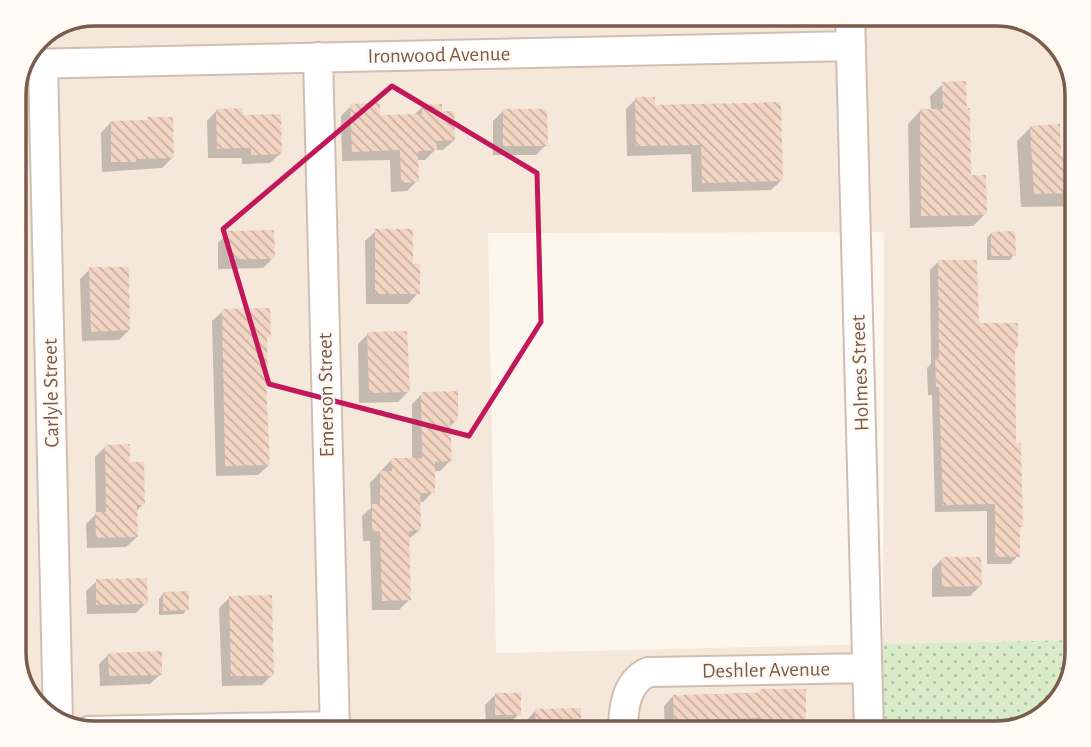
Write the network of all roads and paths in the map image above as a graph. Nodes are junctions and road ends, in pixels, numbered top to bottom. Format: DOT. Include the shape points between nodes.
graph roads {
  1 [pos="850,26"];
  2 [pos="851,46"];
  3 [pos="318,57"];
  4 [pos="35,64"];
  5 [pos="867,668"];
  6 [pos="58,709"];
  7 [pos="335,721"];
  8 [pos="624,721"];
  9 [pos="869,721"];
  1 -- 2 [label="street, Holmes Street"];
  2 -- 3 [label="street, Ironwood Avenue"];
  2 -- 5 [label="street, Holmes Street"];
  3 -- 4 [label="street, Ironwood Avenue"];
  3 -- 7 [label="street, Emerson Street"];
  4 -- 6 [label="street, Carlyle Street"];
  5 -- 8 [label="street, Deshler Avenue" via="648,672 637,677 625,701"];
  5 -- 9 [label="street, Holmes Street"];
}
